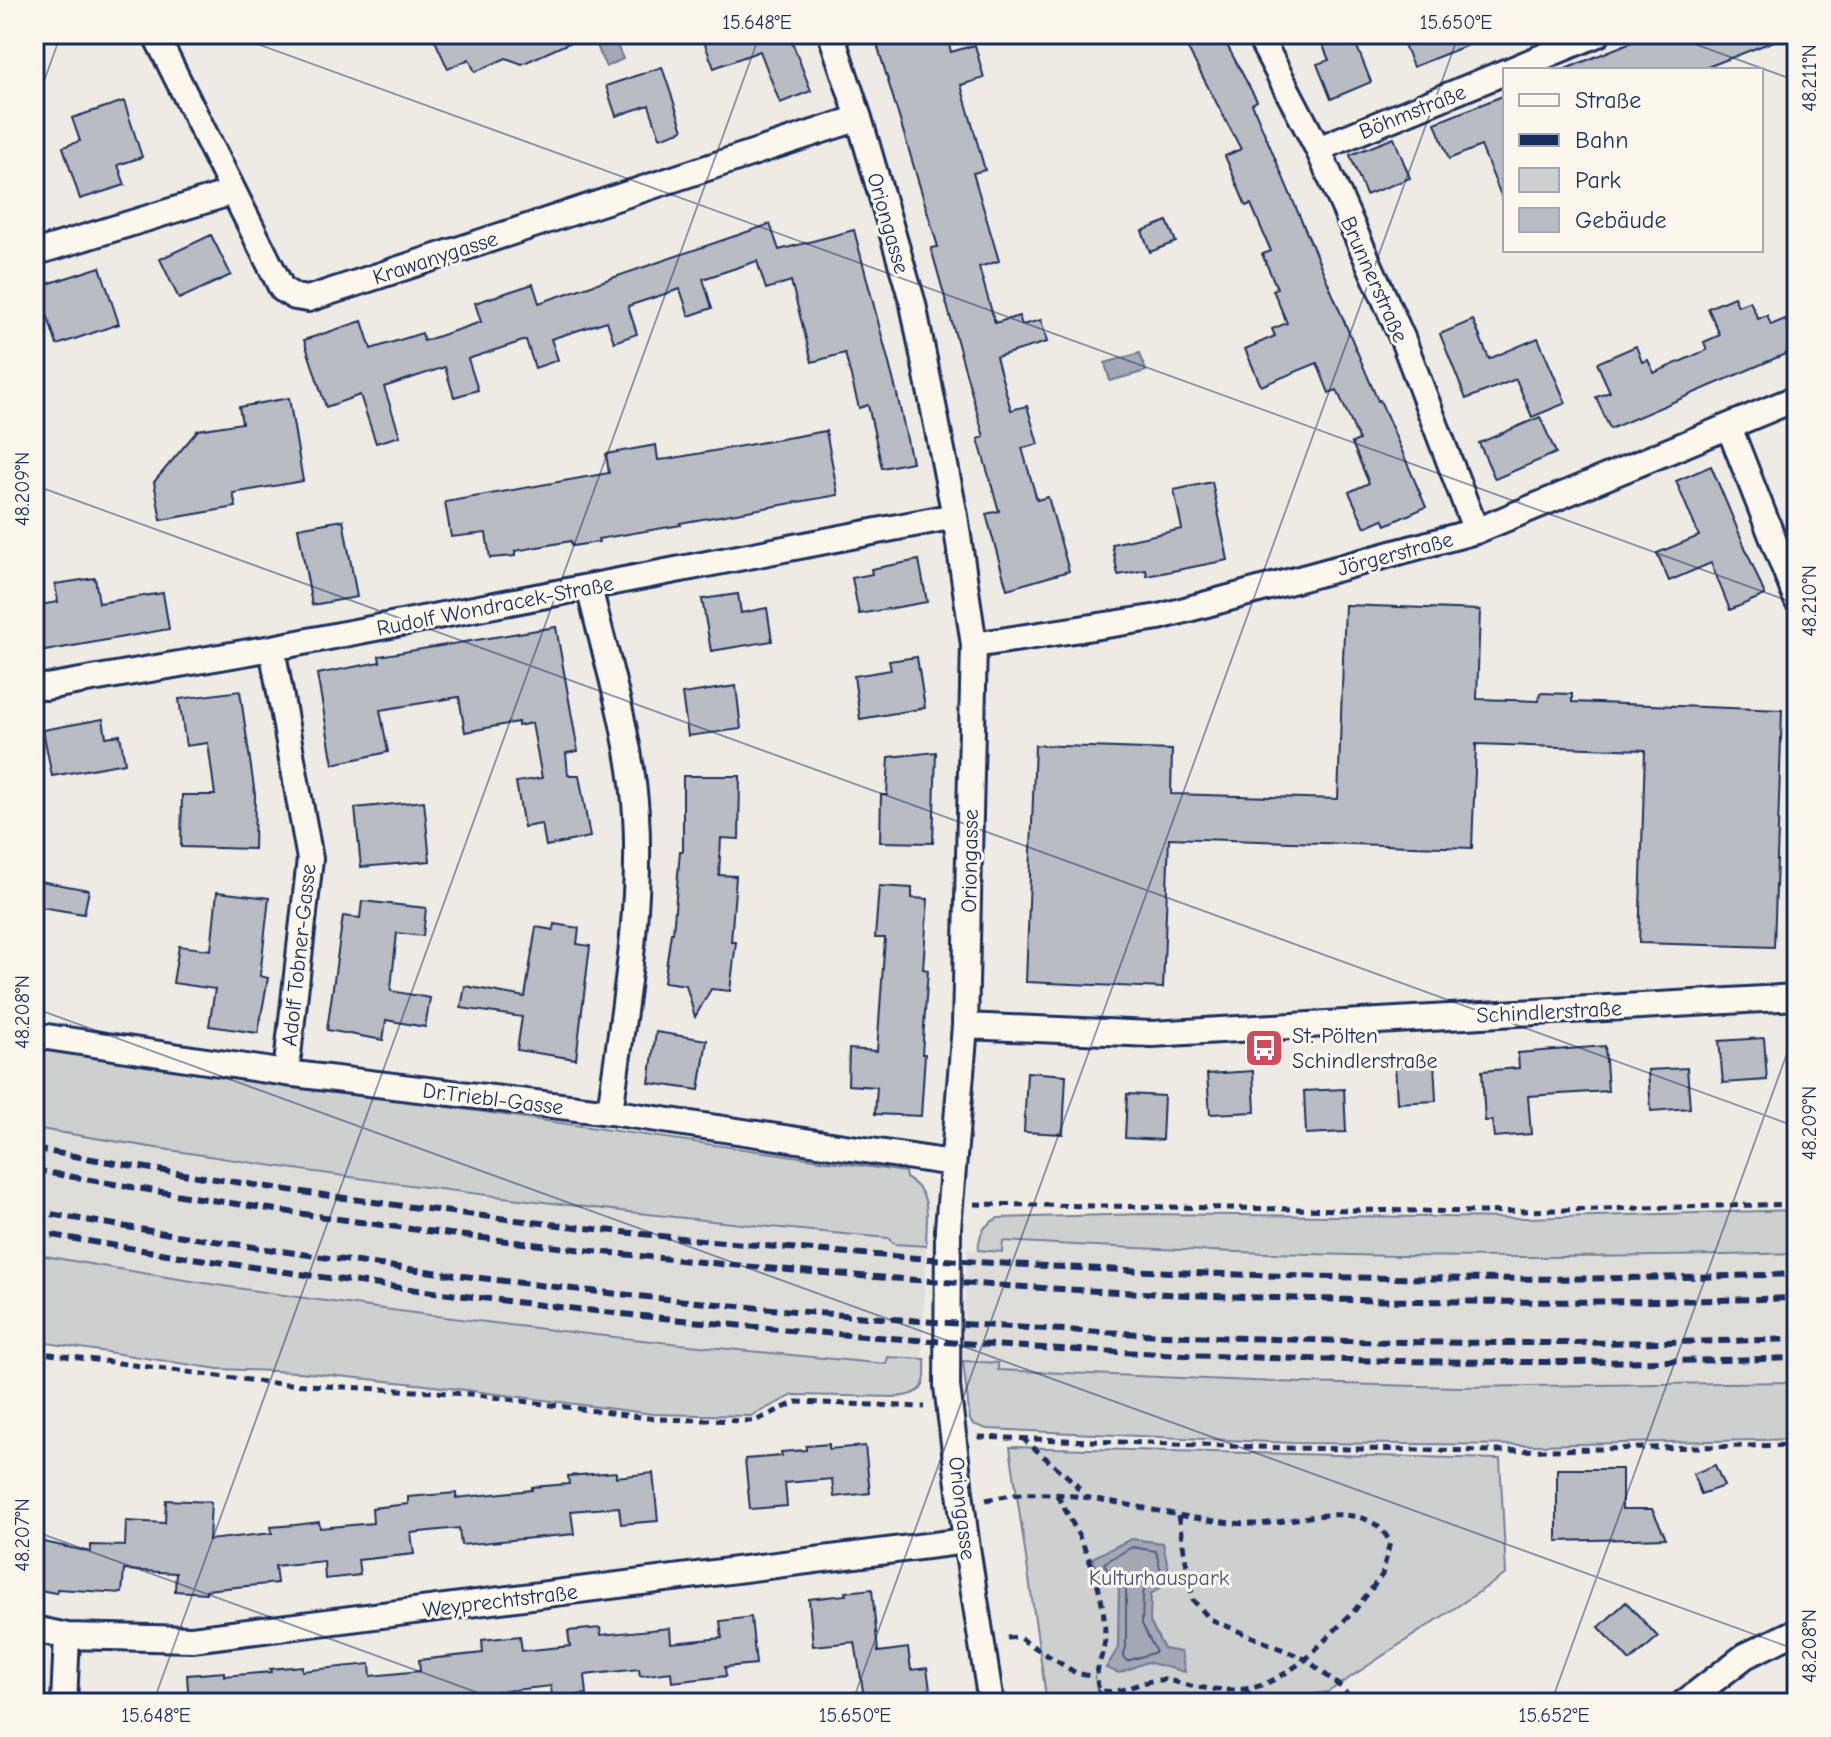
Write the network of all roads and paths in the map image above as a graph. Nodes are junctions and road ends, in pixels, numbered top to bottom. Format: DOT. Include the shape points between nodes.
graph roads {
  1 [pos="155,34"];
  2 [pos="831,34"];
  3 [pos="1258,34"];
  4 [pos="1598,34"];
  5 [pos="1516,68"];
  6 [pos="1503,73"];
  7 [pos="859,118"];
  8 [pos="1318,149"];
  9 [pos="233,192"];
  10 [pos="34,253"];
  11 [pos="1797,398"];
  12 [pos="1729,427"];
  13 [pos="955,516"];
  14 [pos="1476,531"];
  15 [pos="589,587"];
  16 [pos="1797,600"];
  17 [pos="974,645"];
  18 [pos="272,648"];
  19 [pos="34,686"];
  20 [pos="1797,997"];
  21 [pos="965,1026"];
  22 [pos="34,1035"];
  23 [pos="286,1073"];
  24 [pos="610,1112"];
  25 [pos="952,1163"];
  26 [pos="950,1204"];
  27 [pos="1797,1204"];
  28 [pos="34,1352"];
  29 [pos="950,1408"];
  30 [pos="953,1437"];
  31 [pos="1022,1438"];
  32 [pos="1797,1445"];
  33 [pos="1057,1495"];
  34 [pos="1069,1496"];
  35 [pos="962,1504"];
  36 [pos="1178,1516"];
  37 [pos="966,1541"];
  38 [pos="34,1629"];
  39 [pos="1797,1631"];
  40 [pos="67,1636"];
  41 [pos="981,1641"];
  42 [pos="1306,1659"];
  43 [pos="1095,1677"];
  44 [pos="1099,1690"];
  45 [pos="1246,1690"];
  46 [pos="64,1703"];
  47 [pos="991,1703"];
  48 [pos="1089,1703"];
  49 [pos="1256,1703"];
  50 [pos="1355,1703"];
  51 [pos="1684,1703"];
  1 -- 9 [label="street, Krawanygasse"];
  2 -- 7 [label="street, Oriongasse"];
  3 -- 8 [label="street, Brunnerstraße"];
  4 -- 5 [label="street"];
  6 -- 8 [label="street, Böhmstraße"];
  7 -- 9 [label="street, Krawanygasse" via="308,299 282,289"];
  7 -- 13 [label="street, Oriongasse" via="913,304"];
  8 -- 14 [label="street, Brunnerstraße" via="1403,340"];
  9 -- 10 [label="street"];
  11 -- 12 [label="street, Jörgerstraße"];
  12 -- 14 [label="street, Jörgerstraße"];
  12 -- 16 [label="street"];
  13 -- 15 [label="street, Rudolf Wondracek-Straße"];
  13 -- 17 [label="street, Oriongasse"];
  14 -- 17 [label="street, Jörgerstraße" via="1159,617"];
  15 -- 18 [label="street, Rudolf Wondracek-Straße"];
  15 -- 24 [label="street" via="628,753 636,812 638,881"];
  17 -- 21 [label="street, Oriongasse"];
  18 -- 19 [label="street, Rudolf Wondracek-Straße"];
  18 -- 23 [label="street, Adolf Tobner-Gasse" via="310,859"];
  20 -- 21 [label="street, Schindlerstraße" via="1152,1034"];
  21 -- 25 [label="street, Oriongasse"];
  22 -- 23 [label="street, Dr.Triebl-Gasse"];
  23 -- 24 [label="street, Dr.Triebl-Gasse"];
  24 -- 25 [label="street, Dr.Triebl-Gasse"];
  25 -- 26 [label="street, Oriongasse"];
  26 -- 27 [label="path" via="1482,1212"];
  26 -- 29 [label="street, Oriongasse"];
  28 -- 29 [label="path" via="272,1383 470,1394 655,1419 755,1421 796,1402"];
  29 -- 30 [label="street, Oriongasse"];
  30 -- 31 [label="path"];
  30 -- 35 [label="street, Oriongasse"];
  31 -- 32 [label="path" via="1498,1451"];
  31 -- 34 [label="path" via="1074,1482 1078,1487"];
  33 -- 34 [label="path"];
  33 -- 35 [label="path" via="1020,1494"];
  33 -- 43 [label="path" via="1090,1561 1104,1606 1105,1641"];
  34 -- 36 [label="path"];
  35 -- 37 [label="street, Oriongasse"];
  36 -- 42 [label="path" via="1193,1600 1210,1619"];
  36 -- 42 [label="path" via="1253,1524 1328,1515 1380,1525 1390,1542 1382,1575"];
  37 -- 40 [label="street, Weyprechtstraße" via="192,1639"];
  37 -- 41 [label="street, Oriongasse"];
  38 -- 40 [label="street, Weyprechtstraße"];
  39 -- 51 [label="street" via="1745,1656"];
  40 -- 46 [label="street"];
  41 -- 43 [label="path" via="1018,1637 1076,1673"];
  41 -- 47 [label="street, Oriongasse"];
  42 -- 45 [label="path" via="1275,1682"];
  42 -- 50 [label="path"];
  43 -- 44 [label="path"];
  44 -- 45 [label="path" via="1112,1693 1161,1679"];
  44 -- 48 [label="path"];
  45 -- 49 [label="path"];
}
